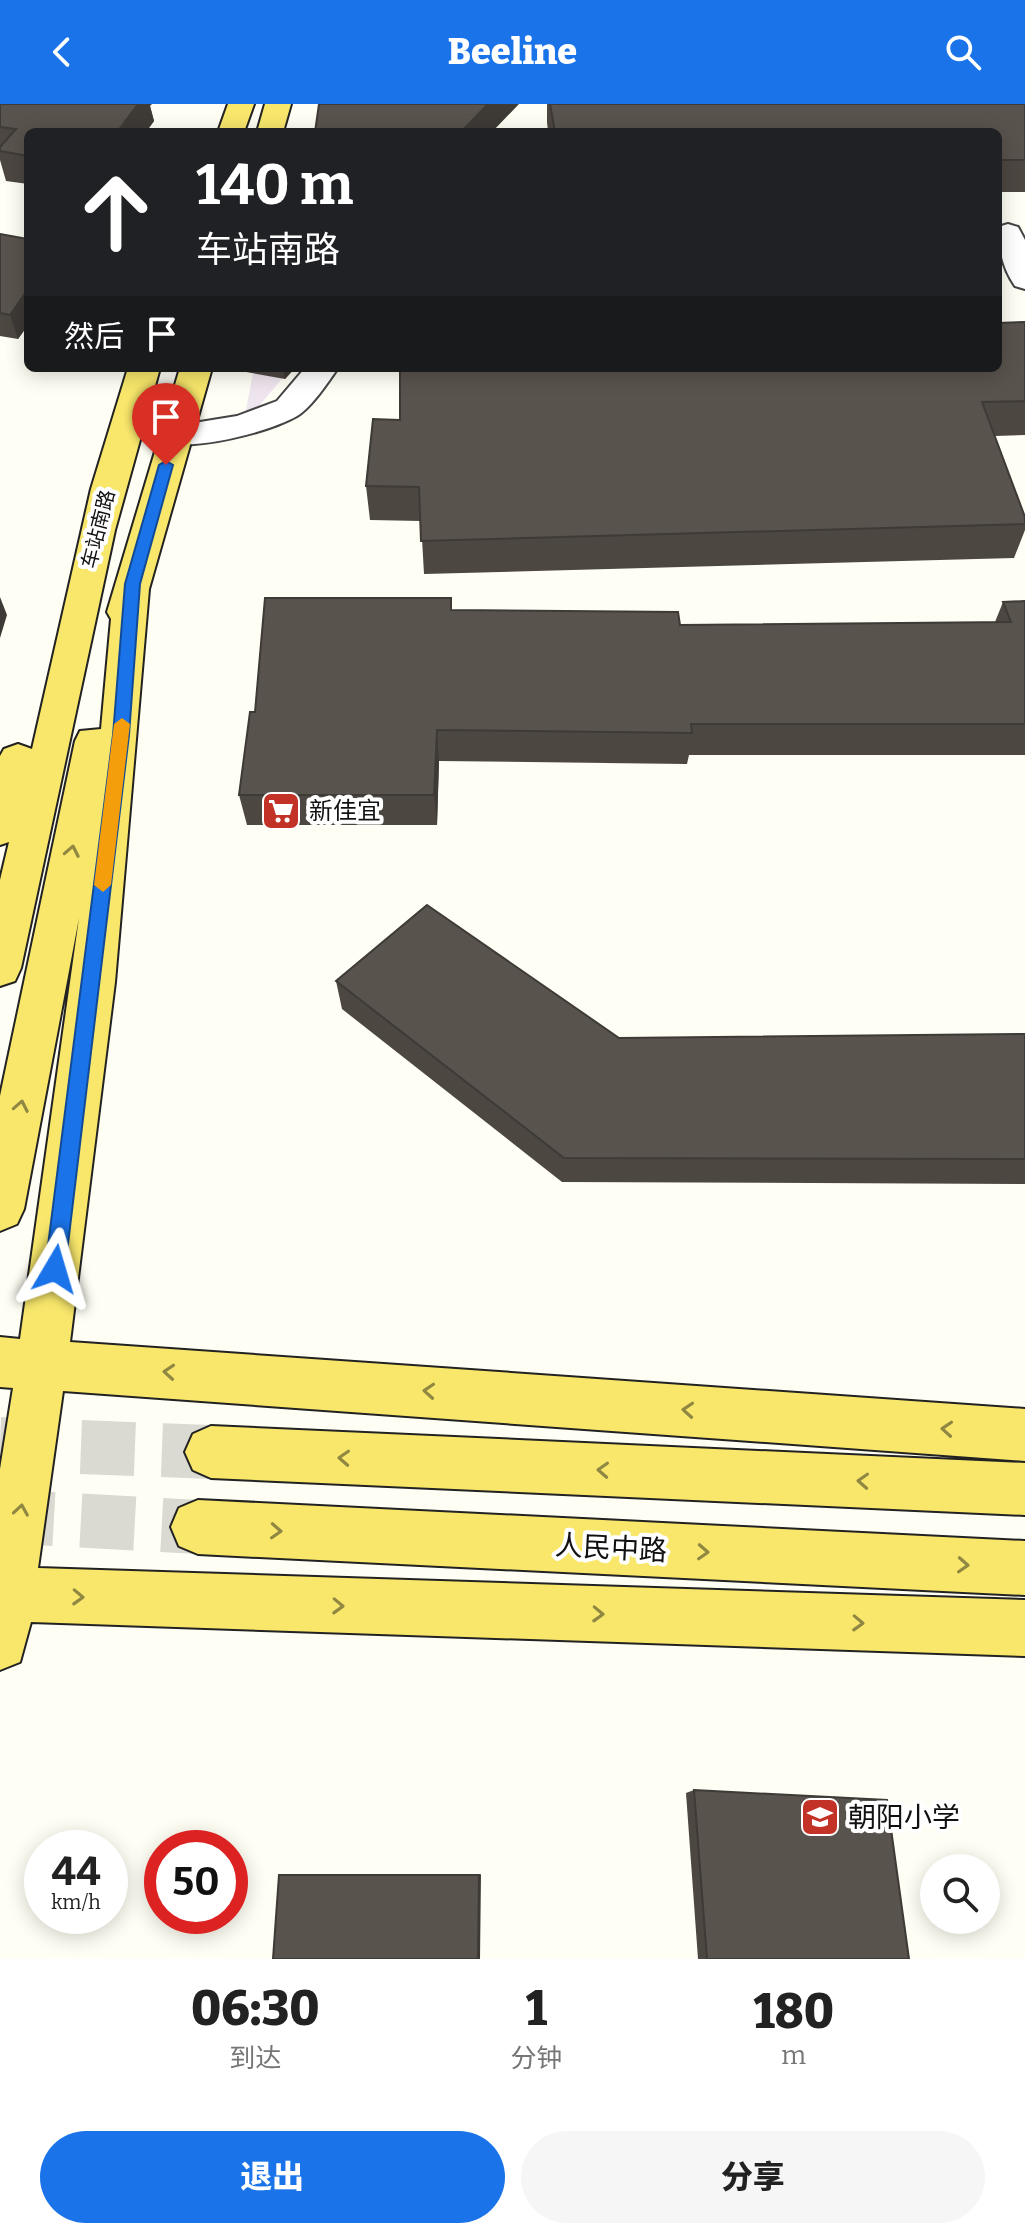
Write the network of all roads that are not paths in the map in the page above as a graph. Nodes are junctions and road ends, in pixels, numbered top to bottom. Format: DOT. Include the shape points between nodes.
graph roads {
  1 [pos="241,104"];
  2 [pos="278,104"];
  3 [pos="232,128"];
  4 [pos="271,128"];
  5 [pos="1010,233"];
  6 [pos="1025,280"];
  7 [pos="143,372"];
  8 [pos="195,372"];
  9 [pos="319,372"];
  10 [pos="175,435"];
  11 [pos="132,584"];
  12 [pos="78,613"];
  13 [pos="82,697"];
  14 [pos="0,829"];
  15 [pos="0,968"];
  16 [pos="0,1209"];
  17 [pos="22,1363"];
  18 [pos="1025,1435"];
  19 [pos="211,1452"];
  20 [pos="1025,1489"];
  21 [pos="198,1527"];
  22 [pos="1025,1568"];
  23 [pos="2,1610"];
  24 [pos="1025,1628"];
  1 -- 3 [label="main road"];
  2 -- 4 [label="main road"];
  5 -- 6 [label="street"];
  7 -- 12 [label="main road, 车站南路" via="124,423"];
  8 -- 10 [label="main road, 车站南路"];
  9 -- 10 [label="street" via="288,408 243,425"];
  10 -- 11 [label="main road, 车站南路"];
  11 -- 13 [label="main road, 车站南路"];
  11 -- 17 [label="main road" via="121,735"];
  12 -- 13 [label="main road, 车站南路"];
  12 -- 14 [label="main road" via="22,744"];
  13 -- 15 [label="main road"];
  16 -- 13 [label="main road, one-way"];
  18 -- 17 [label="main road, one-way"];
  23 -- 17 [label="main road, one-way"];
  20 -- 19 [label="main road, one-way"];
  21 -- 22 [label="main road, 人民中路, one-way"];
  23 -- 24 [label="main road, one-way"];
}
